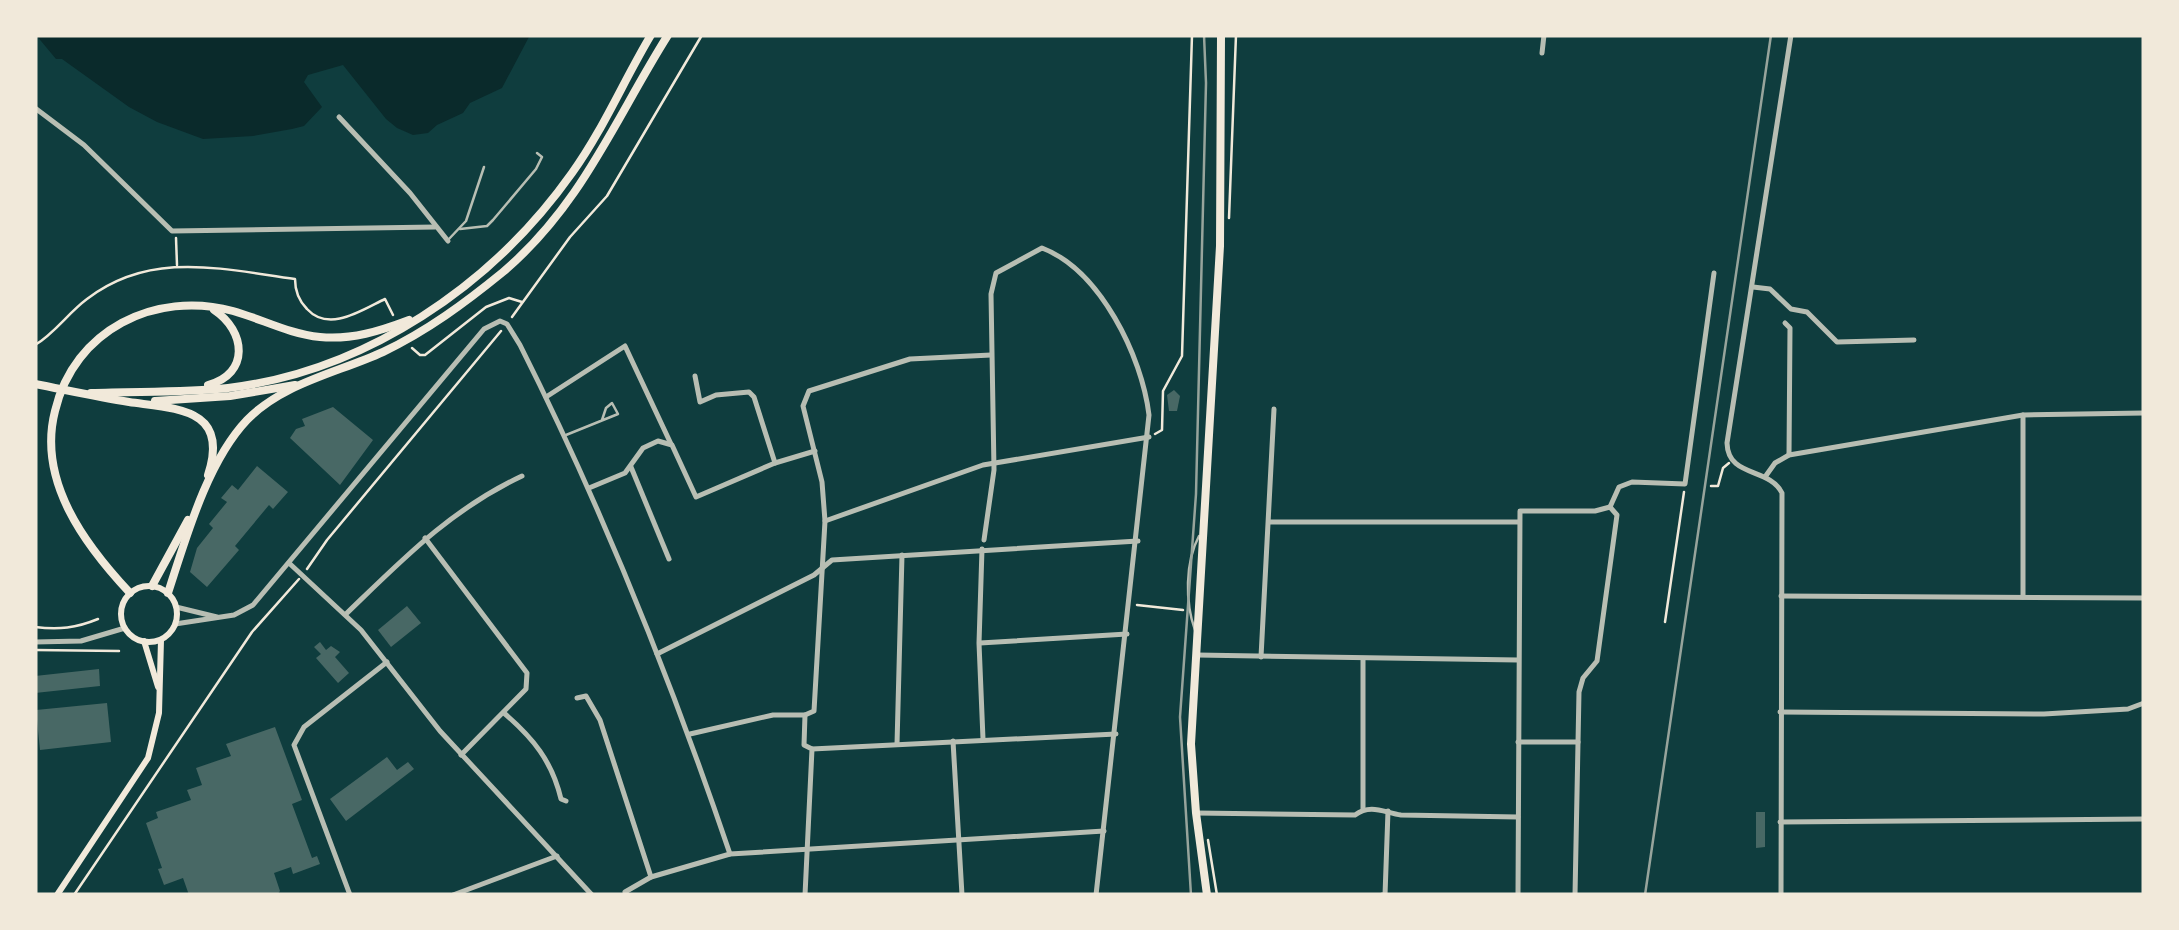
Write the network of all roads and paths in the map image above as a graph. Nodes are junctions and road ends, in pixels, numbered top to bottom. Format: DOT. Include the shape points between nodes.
graph roads {
  1 [pos="651,35"];
  2 [pos="668,35"];
  3 [pos="702,35"];
  4 [pos="1192,35"];
  5 [pos="1221,35"];
  6 [pos="1544,35"];
  7 [pos="1791,35"];
  8 [pos="1542,53"];
  9 [pos="35,108"];
  10 [pos="339,117"];
  11 [pos="537,153"];
  12 [pos="484,167"];
  13 [pos="435,227"];
  14 [pos="460,230"];
  15 [pos="175,231"];
  16 [pos="448,241"];
  17 [pos="177,265"];
  18 [pos="1714,273"];
  19 [pos="1753,286"];
  20 [pos="523,303"];
  21 [pos="388,306"];
  22 [pos="210,308"];
  23 [pos="418,317"];
  24 [pos="1785,323"];
  25 [pos="507,324"];
  26 [pos="1914,340"];
  27 [pos="35,345"];
  28 [pos="412,349"];
  29 [pos="992,355"];
  30 [pos="696,376"];
  31 [pos="35,384"];
  32 [pos="301,384"];
  33 [pos="181,391"];
  34 [pos="91,393"];
  35 [pos="546,397"];
  36 [pos="145,402"];
  37 [pos="1274,409"];
  38 [pos="2144,412"];
  39 [pos="2023,415"];
  40 [pos="602,420"];
  41 [pos="1162,430"];
  42 [pos="564,435"];
  43 [pos="1148,436"];
  44 [pos="672,446"];
  45 [pos="816,450"];
  46 [pos="1789,455"];
  47 [pos="1731,460"];
  48 [pos="775,463"];
  49 [pos="994,463"];
  50 [pos="630,466"];
  51 [pos="522,476"];
  52 [pos="1764,477"];
  53 [pos="1685,484"];
  54 [pos="1711,486"];
  55 [pos="589,488"];
  56 [pos="1610,507"];
  57 [pos="825,521"];
  58 [pos="1269,522"];
  59 [pos="1518,522"];
  60 [pos="1206,524"];
  61 [pos="425,538"];
  62 [pos="984,540"];
  63 [pos="1138,540"];
  64 [pos="982,550"];
  65 [pos="902,554"];
  66 [pos="669,559"];
  67 [pos="289,563"];
  68 [pos="825,564"];
  69 [pos="302,574"];
  70 [pos="152,586"];
  71 [pos="168,592"];
  72 [pos="130,593"];
  73 [pos="1781,596"];
  74 [pos="2023,598"];
  75 [pos="2144,598"];
  76 [pos="1130,604"];
  77 [pos="176,606"];
  78 [pos="1188,610"];
  79 [pos="1201,611"];
  80 [pos="346,614"];
  81 [pos="220,618"];
  82 [pos="98,619"];
  83 [pos="1665,622"];
  84 [pos="176,624"];
  85 [pos="35,627"];
  86 [pos="125,628"];
  87 [pos="1127,634"];
  88 [pos="162,640"];
  89 [pos="144,641"];
  90 [pos="1198,641"];
  91 [pos="979,643"];
  92 [pos="35,646"];
  93 [pos="119,651"];
  94 [pos="657,654"];
  95 [pos="1197,655"];
  96 [pos="1262,657"];
  97 [pos="1364,659"];
  98 [pos="1518,660"];
  99 [pos="387,662"];
  100 [pos="158,688"];
  101 [pos="577,698"];
  102 [pos="2144,703"];
  103 [pos="1780,712"];
  104 [pos="504,714"];
  105 [pos="805,715"];
  106 [pos="690,734"];
  107 [pos="1116,734"];
  108 [pos="983,738"];
  109 [pos="953,741"];
  110 [pos="1518,742"];
  111 [pos="1578,742"];
  112 [pos="897,744"];
  113 [pos="812,749"];
  114 [pos="462,756"];
  115 [pos="566,801"];
  116 [pos="1362,810"];
  117 [pos="1388,810"];
  118 [pos="1196,813"];
  119 [pos="1518,817"];
  120 [pos="2144,819"];
  121 [pos="1780,822"];
  122 [pos="1104,831"];
  123 [pos="1208,834"];
  124 [pos="959,838"];
  125 [pos="806,848"];
  126 [pos="730,854"];
  127 [pos="557,856"];
  128 [pos="651,878"];
  129 [pos="625,892"];
  130 [pos="56,895"];
  131 [pos="74,895"];
  132 [pos="350,895"];
  133 [pos="454,895"];
  134 [pos="592,895"];
  135 [pos="804,895"];
  136 [pos="962,895"];
  137 [pos="1096,895"];
  138 [pos="1207,895"];
  139 [pos="1218,895"];
  140 [pos="1383,895"];
  141 [pos="1518,895"];
  142 [pos="1575,895"];
  143 [pos="1781,895"];
  1 -- 23 [label="main road" via="581,160 542,213 492,264"];
  2 -- 32 [label="main road" via="590,174 524,252 422,332"];
  3 -- 20 [label="path" via="607,196"];
  4 -- 41 [label="path" via="1182,356 1163,391"];
  5 -- 60 [label="main road" via="1220,246"];
  6 -- 8 [label="street"];
  7 -- 19 [label="street"];
  9 -- 15 [label="street" via="84,144"];
  10 -- 13 [label="street"];
  11 -- 14 [label="lane" via="542,157 536,169 487,226"];
  12 -- 14 [label="lane"];
  13 -- 15 [label="street"];
  13 -- 16 [label="street"];
  14 -- 16 [label="lane"];
  15 -- 17 [label="path"];
  17 -- 21 [label="path" via="294,278 303,304 322,319 385,300"];
  17 -- 27 [label="path" via="104,288"];
  18 -- 53 [label="street"];
  19 -- 26 [label="street" via="1806,312 1837,342"];
  19 -- 47 [label="street" via="1727,443"];
  20 -- 25 [label="path"];
  20 -- 28 [label="path" via="502,300 431,352 420,356"];
  22 -- 23 [label="main road" via="330,338"];
  22 -- 33 [label="main road" via="235,329 237,362 216,384"];
  22 -- 72 [label="main road" via="182,304 136,314 106,332 73,367 54,413 53,461 64,498 88,542"];
  23 -- 33 [label="main road" via="361,349 290,376"];
  24 -- 46 [label="street"];
  25 -- 35 [label="street"];
  25 -- 67 [label="street" via="484,329"];
  25 -- 69 [label="path"];
  29 -- 43 [label="street" via="996,273 1036,248 1047,249 1076,270 1120,325 1146,390"];
  29 -- 45 [label="street" via="910,359 810,390 803,406"];
  29 -- 49 [label="street"];
  30 -- 48 [label="street" via="700,402 732,392 754,396"];
  31 -- 34 [label="main road"];
  32 -- 36 [label="main road"];
  32 -- 71 [label="main road" via="236,434 208,485"];
  33 -- 34 [label="main road"];
  34 -- 36 [label="main road"];
  35 -- 42 [label="street"];
  35 -- 44 [label="street" via="624,346"];
  36 -- 70 [label="main road" via="195,414 214,446 179,541"];
  37 -- 58 [label="street"];
  38 -- 39 [label="street"];
  39 -- 46 [label="street"];
  39 -- 74 [label="street"];
  40 -- 42 [label="lane"];
  42 -- 55 [label="street"];
  43 -- 49 [label="street"];
  43 -- 63 [label="street"];
  44 -- 48 [label="street" via="696,497"];
  44 -- 50 [label="street" via="658,441 643,448"];
  45 -- 48 [label="street"];
  45 -- 57 [label="street"];
  46 -- 52 [label="street"];
  47 -- 52 [label="street"];
  47 -- 54 [label="path" via="1718,486"];
  49 -- 57 [label="street"];
  49 -- 62 [label="street"];
  50 -- 55 [label="street"];
  50 -- 66 [label="street"];
  51 -- 61 [label="street" via="482,495"];
  52 -- 73 [label="street" via="1782,492"];
  53 -- 56 [label="street" via="1632,482 1619,486"];
  53 -- 83 [label="path"];
  55 -- 94 [label="street"];
  56 -- 59 [label="street" via="1520,511"];
  56 -- 111 [label="street" via="1617,515 1600,640 1597,661 1579,692"];
  57 -- 68 [label="street"];
  58 -- 59 [label="street"];
  58 -- 96 [label="street"];
  59 -- 98 [label="street"];
  60 -- 78 [label="lane" via="1192,552"];
  60 -- 79 [label="main road"];
  61 -- 80 [label="street"];
  61 -- 104 [label="street" via="527,673 526,689"];
  63 -- 64 [label="street"];
  63 -- 76 [label="street"];
  64 -- 65 [label="street"];
  64 -- 91 [label="street"];
  65 -- 68 [label="street"];
  65 -- 112 [label="street"];
  67 -- 69 [label="street"];
  67 -- 81 [label="street" via="253,604"];
  68 -- 94 [label="street"];
  68 -- 105 [label="street" via="814,710"];
  69 -- 80 [label="street"];
  69 -- 131 [label="path" via="252,632"];
  70 -- 71 [label="main road"];
  70 -- 72 [label="main road"];
  71 -- 77 [label="main road"];
  72 -- 86 [label="main road" via="122,607"];
  73 -- 74 [label="street"];
  73 -- 103 [label="street"];
  74 -- 75 [label="street"];
  76 -- 78 [label="path"];
  76 -- 87 [label="street"];
  77 -- 81 [label="street"];
  77 -- 84 [label="main road"];
  78 -- 79 [label="path"];
  78 -- 90 [label="lane"];
  79 -- 90 [label="main road"];
  80 -- 99 [label="street"];
  81 -- 84 [label="street"];
  82 -- 85 [label="path" via="57,630"];
  84 -- 88 [label="main road"];
  86 -- 89 [label="main road"];
  86 -- 92 [label="street"];
  87 -- 91 [label="street"];
  87 -- 107 [label="street"];
  88 -- 89 [label="main road"];
  88 -- 100 [label="main road"];
  89 -- 100 [label="main road"];
  90 -- 95 [label="main road"];
  91 -- 108 [label="street"];
  92 -- 93 [label="path"];
  94 -- 106 [label="street"];
  95 -- 96 [label="street"];
  95 -- 118 [label="main road" via="1191,744"];
  96 -- 97 [label="street"];
  97 -- 98 [label="street"];
  97 -- 116 [label="street"];
  98 -- 110 [label="street"];
  99 -- 114 [label="street"];
  99 -- 132 [label="street" via="296,736 296,754"];
  100 -- 130 [label="main road" via="148,758"];
  101 -- 128 [label="street" via="586,696 600,720"];
  102 -- 103 [label="street" via="2044,714"];
  103 -- 121 [label="street"];
  104 -- 114 [label="street"];
  104 -- 115 [label="street" via="545,755"];
  105 -- 106 [label="street" via="772,714"];
  105 -- 113 [label="street" via="804,745"];
  106 -- 126 [label="street"];
  107 -- 108 [label="street"];
  107 -- 122 [label="street"];
  108 -- 109 [label="street"];
  109 -- 112 [label="street"];
  109 -- 124 [label="street"];
  110 -- 111 [label="street"];
  110 -- 119 [label="street"];
  111 -- 142 [label="street"];
  112 -- 113 [label="street"];
  113 -- 125 [label="street"];
  114 -- 127 [label="street"];
  116 -- 117 [label="street"];
  116 -- 118 [label="street"];
  117 -- 119 [label="street"];
  117 -- 140 [label="street"];
  118 -- 138 [label="main road"];
  119 -- 141 [label="street"];
  120 -- 121 [label="street"];
  121 -- 143 [label="street"];
  122 -- 124 [label="street"];
  122 -- 137 [label="street"];
  123 -- 139 [label="path"];
  124 -- 125 [label="street"];
  124 -- 136 [label="street"];
  125 -- 126 [label="street"];
  125 -- 135 [label="street"];
  126 -- 128 [label="street"];
  127 -- 133 [label="street"];
  127 -- 134 [label="street"];
  128 -- 129 [label="street"];
}
